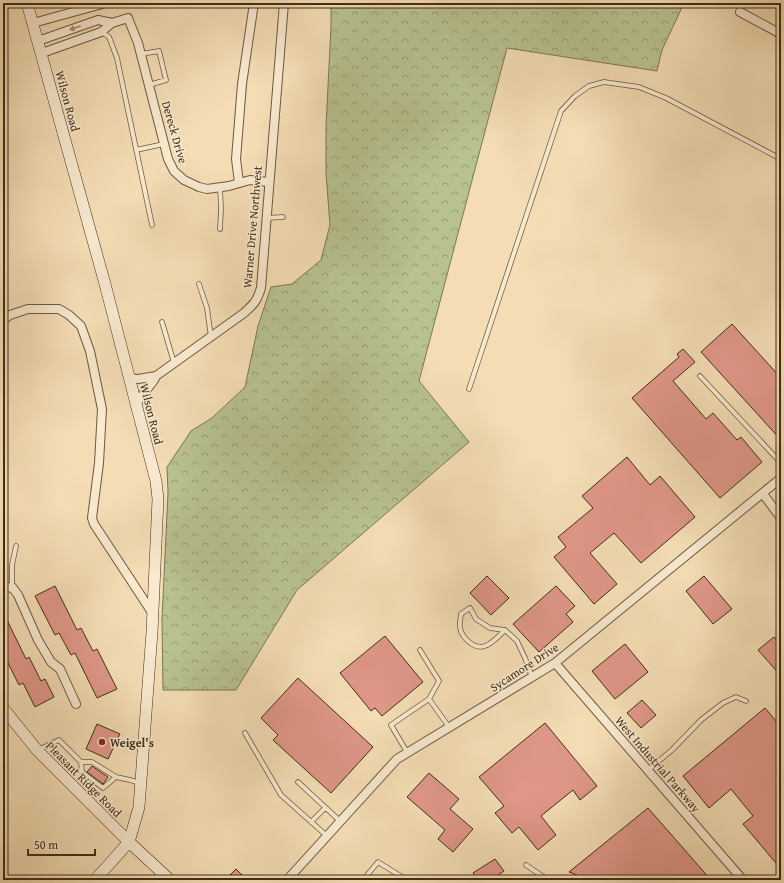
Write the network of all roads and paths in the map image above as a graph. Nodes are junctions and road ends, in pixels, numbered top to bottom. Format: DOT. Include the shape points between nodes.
graph roads {
  1 [pos="27,3"];
  2 [pos="106,3"];
  3 [pos="254,3"];
  4 [pos="284,3"];
  5 [pos="92,5"];
  6 [pos="740,12"];
  7 [pos="33,23"];
  8 [pos="112,23"];
  9 [pos="101,32"];
  10 [pos="781,34"];
  11 [pos="38,41"];
  12 [pos="42,53"];
  13 [pos="141,54"];
  14 [pos="149,84"];
  15 [pos="164,144"];
  16 [pos="136,150"];
  17 [pos="781,159"];
  18 [pos="268,182"];
  19 [pos="239,183"];
  20 [pos="220,187"];
  21 [pos="283,217"];
  22 [pos="266,218"];
  23 [pos="152,224"];
  24 [pos="220,229"];
  25 [pos="199,284"];
  26 [pos="3,320"];
  27 [pos="162,322"];
  28 [pos="211,337"];
  29 [pos="174,363"];
  30 [pos="156,376"];
  31 [pos="700,376"];
  32 [pos="129,378"];
  33 [pos="469,388"];
  34 [pos="136,404"];
  35 [pos="781,463"];
  36 [pos="781,478"];
  37 [pos="763,494"];
  38 [pos="781,518"];
  39 [pos="16,546"];
  40 [pos="7,587"];
  41 [pos="153,614"];
  42 [pos="505,630"];
  43 [pos="420,650"];
  44 [pos="555,663"];
  45 [pos="532,677"];
  46 [pos="429,699"];
  47 [pos="746,701"];
  48 [pos="76,704"];
  49 [pos="3,708"];
  50 [pos="449,727"];
  51 [pos="245,733"];
  52 [pos="36,750"];
  53 [pos="407,752"];
  54 [pos="81,762"];
  55 [pos="648,770"];
  56 [pos="116,777"];
  57 [pos="298,782"];
  58 [pos="140,783"];
  59 [pos="325,808"];
  60 [pos="311,822"];
  61 [pos="340,822"];
  62 [pos="327,836"];
  63 [pos="129,842"];
  64 [pos="526,865"];
  65 [pos="404,879"];
  66 [pos="95,880"];
  67 [pos="170,880"];
  68 [pos="287,880"];
  69 [pos="363,880"];
  70 [pos="548,880"];
  71 [pos="743,880"];
  1 -- 7 [label="street, Wilson Road"];
  2 -- 5 [label="street"];
  3 -- 19 [label="street, Warner Drive Northwest" via="242,84 236,159"];
  4 -- 18 [label="street, Warner Drive Northwest"];
  5 -- 7 [label="street"];
  6 -- 10 [label="street"];
  7 -- 11 [label="street, Wilson Road"];
  8 -- 9 [label="street"];
  8 -- 11 [label="street, Dereck Drive, one-way" via="98,20"];
  8 -- 13 [label="street, Dereck Drive" via="128,18"];
  9 -- 12 [label="street"];
  9 -- 16 [label="lane" via="109,37 117,58"];
  11 -- 12 [label="street, Wilson Road"];
  12 -- 32 [label="street, Wilson Road"];
  13 -- 14 [label="street, Dereck Drive"];
  13 -- 14 [label="lane" via="159,51 166,80"];
  14 -- 15 [label="street, Dereck Drive"];
  15 -- 16 [label="lane"];
  15 -- 20 [label="street, Dereck Drive" via="174,171 184,180 199,188"];
  16 -- 23 [label="lane"];
  17 -- 33 [label="lane" via="666,98 639,87 604,82 589,86 575,96 561,112"];
  18 -- 19 [label="street, Dereck Drive" via="250,180"];
  18 -- 22 [label="street, Warner Drive Northwest"];
  19 -- 20 [label="street, Dereck Drive"];
  20 -- 24 [label="lane"];
  21 -- 22 [label="lane"];
  22 -- 28 [label="street, Warner Drive Northwest" via="261,288 257,300 244,314"];
  25 -- 28 [label="lane"];
  26 -- 41 [label="street" via="28,309 59,310 81,326 90,351 102,409 100,463 92,518"];
  27 -- 29 [label="lane"];
  28 -- 29 [label="street, Warner Drive Northwest"];
  29 -- 30 [label="street, Warner Drive Northwest"];
  30 -- 32 [label="street, Warner Drive Northwest"];
  30 -- 34 [label="street"];
  31 -- 35 [label="lane"];
  32 -- 34 [label="street, Wilson Road"];
  34 -- 41 [label="street, Wilson Road" via="156,481 158,499"];
  36 -- 37 [label="street, Sycamore Drive"];
  37 -- 38 [label="street"];
  37 -- 44 [label="street, Sycamore Drive"];
  39 -- 40 [label="lane"];
  40 -- 48 [label="street" via="18,595 38,640 51,662 60,669"];
  41 -- 58 [label="street, Wilson Road"];
  42 -- 42 [label="lane" via="490,628 476,619 470,608 461,614 460,627 464,637 474,645 483,647"];
  42 -- 45 [label="lane" via="517,641"];
  43 -- 46 [label="lane" via="439,680"];
  44 -- 45 [label="street, Sycamore Drive"];
  44 -- 55 [label="street, West Industrial Parkway"];
  45 -- 50 [label="street, Sycamore Drive"];
  46 -- 50 [label="lane"];
  46 -- 53 [label="lane" via="391,726"];
  47 -- 55 [label="lane" via="736,697 723,703"];
  49 -- 52 [label="street, Pleasant Ridge Road"];
  50 -- 53 [label="street, Sycamore Drive"];
  51 -- 60 [label="lane" via="281,795"];
  52 -- 54 [label="lane" via="59,740"];
  52 -- 63 [label="street, Pleasant Ridge Road"];
  53 -- 61 [label="street, Sycamore Drive" via="397,759"];
  54 -- 56 [label="lane" via="92,762"];
  54 -- 56 [label="lane" via="82,772 103,788"];
  55 -- 71 [label="street, West Industrial Parkway"];
  56 -- 58 [label="lane"];
  57 -- 59 [label="lane"];
  58 -- 63 [label="street, Wilson Road" via="139,807"];
  59 -- 60 [label="lane"];
  59 -- 61 [label="lane"];
  60 -- 62 [label="lane"];
  61 -- 62 [label="street, Sycamore Drive"];
  62 -- 68 [label="street, Sycamore Drive"];
  63 -- 66 [label="street"];
  63 -- 67 [label="street, Pleasant Ridge Road"];
  64 -- 70 [label="lane"];
  65 -- 69 [label="lane" via="378,862"];
}
